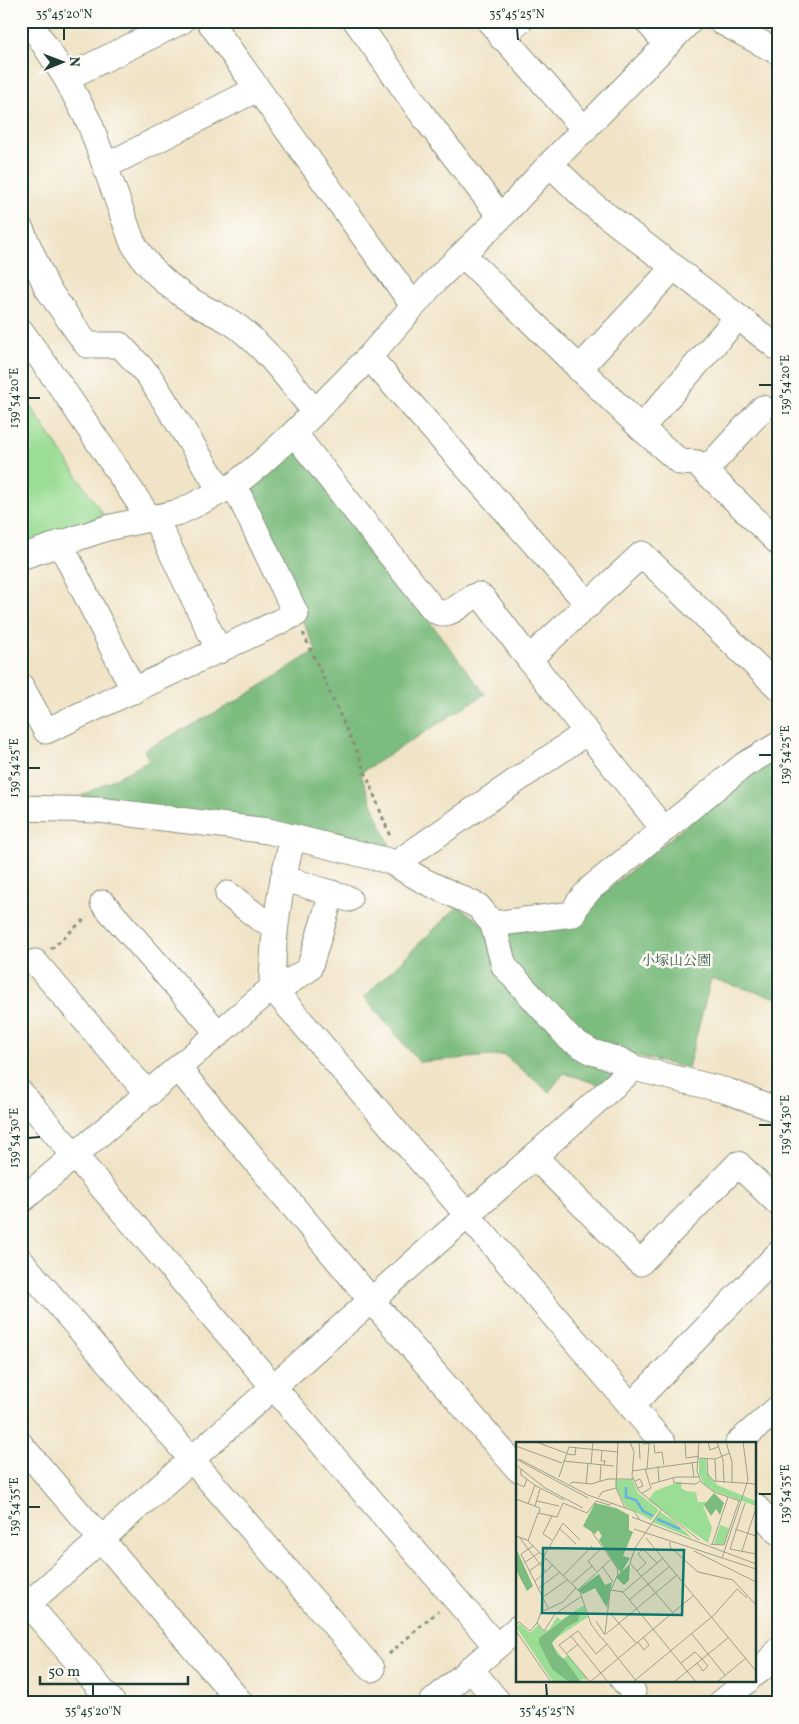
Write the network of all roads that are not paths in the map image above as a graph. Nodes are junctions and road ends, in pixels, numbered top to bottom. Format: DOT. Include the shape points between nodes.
graph roads {
  1 [pos="29,21"];
  2 [pos="182,21"];
  3 [pos="209,21"];
  4 [pos="356,21"];
  5 [pos="647,21"];
  6 [pos="690,21"];
  7 [pos="720,21"];
  8 [pos="504,27"];
  9 [pos="667,45"];
  10 [pos="778,52"];
  11 [pos="66,78"];
  12 [pos="257,89"];
  13 [pos="585,130"];
  14 [pos="550,164"];
  15 [pos="106,166"];
  16 [pos="501,217"];
  17 [pos="21,229"];
  18 [pos="463,255"];
  19 [pos="674,267"];
  20 [pos="413,305"];
  21 [pos="738,317"];
  22 [pos="21,331"];
  23 [pos="778,348"];
  24 [pos="370,357"];
  25 [pos="579,369"];
  26 [pos="763,408"];
  27 [pos="315,412"];
  28 [pos="641,428"];
  29 [pos="294,434"];
  30 [pos="705,471"];
  31 [pos="227,488"];
  32 [pos="153,518"];
  33 [pos="778,542"];
  34 [pos="60,543"];
  35 [pos="21,557"];
  36 [pos="589,604"];
  37 [pos="219,651"];
  38 [pos="529,659"];
  39 [pos="21,686"];
  40 [pos="778,687"];
  41 [pos="134,691"];
  42 [pos="587,732"];
  43 [pos="778,745"];
  44 [pos="21,808"];
  45 [pos="664,830"];
  46 [pos="293,837"];
  47 [pos="397,863"];
  48 [pos="283,878"];
  49 [pos="228,894"];
  50 [pos="103,903"];
  51 [pos="493,924"];
  52 [pos="275,926"];
  53 [pos="35,962"];
  54 [pos="274,989"];
  55 [pos="219,1034"];
  56 [pos="178,1068"];
  57 [pos="634,1068"];
  58 [pos="21,1093"];
  59 [pos="148,1094"];
  60 [pos="778,1110"];
  61 [pos="75,1156"];
  62 [pos="534,1156"];
  63 [pos="21,1201"];
  64 [pos="778,1204"];
  65 [pos="467,1215"];
  66 [pos="778,1254"];
  67 [pos="21,1261"];
  68 [pos="371,1300"];
  69 [pos="274,1387"];
  70 [pos="632,1406"];
  71 [pos="778,1408"];
  72 [pos="662,1442"];
  73 [pos="739,1442"];
  74 [pos="21,1445"];
  75 [pos="192,1459"];
  76 [pos="516,1467"];
  77 [pos="756,1507"];
  78 [pos="778,1532"];
  79 [pos="101,1539"];
  80 [pos="24,1600"];
  81 [pos="516,1630"];
  82 [pos="496,1646"];
  83 [pos="778,1650"];
  84 [pos="470,1668"];
  85 [pos="372,1669"];
  86 [pos="756,1673"];
  87 [pos="746,1682"];
  88 [pos="109,1701"];
  89 [pos="241,1703"];
  90 [pos="431,1703"];
  91 [pos="499,1703"];
  92 [pos="721,1703"];
  1 -- 11 [label="street"];
  2 -- 11 [label="street"];
  3 -- 12 [label="street"];
  4 -- 16 [label="street"];
  5 -- 9 [label="street"];
  6 -- 9 [label="street"];
  7 -- 10 [label="street"];
  8 -- 13 [label="street"];
  9 -- 13 [label="street"];
  11 -- 15 [label="street" via="90,124"];
  12 -- 15 [label="street"];
  12 -- 20 [label="street"];
  13 -- 14 [label="street"];
  14 -- 16 [label="street"];
  14 -- 19 [label="street" via="588,201"];
  15 -- 27 [label="street" via="132,241 154,272 168,286 238,327 271,359"];
  16 -- 18 [label="street"];
  17 -- 31 [label="street" via="47,288 79,336 87,345 120,346 143,370"];
  18 -- 20 [label="street"];
  18 -- 25 [label="street"];
  19 -- 21 [label="street"];
  19 -- 25 [label="street"];
  20 -- 24 [label="street"];
  21 -- 23 [label="street"];
  21 -- 28 [label="street"];
  22 -- 32 [label="street"];
  24 -- 27 [label="street"];
  24 -- 36 [label="street"];
  25 -- 28 [label="street"];
  26 -- 30 [label="street"];
  27 -- 29 [label="street"];
  28 -- 30 [label="street" via="680,462 697,463"];
  29 -- 31 [label="street"];
  29 -- 38 [label="street" via="433,609 439,614 448,613 478,595"];
  30 -- 33 [label="street"];
  31 -- 32 [label="street" via="180,512"];
  31 -- 37 [label="street" via="296,614"];
  32 -- 34 [label="street"];
  32 -- 37 [label="street"];
  34 -- 35 [label="street"];
  34 -- 41 [label="street"];
  36 -- 38 [label="street"];
  36 -- 40 [label="street" via="642,554"];
  37 -- 41 [label="street"];
  38 -- 42 [label="street"];
  39 -- 41 [label="street" via="46,731"];
  42 -- 45 [label="street"];
  42 -- 47 [label="street"];
  43 -- 45 [label="street" via="744,765"];
  44 -- 46 [label="street" via="99,810"];
  45 -- 51 [label="street" via="591,888 572,914"];
  46 -- 47 [label="street"];
  46 -- 48 [label="street"];
  47 -- 51 [label="street" via="478,906"];
  48 -- 52 [label="street"];
  48 -- 54 [label="street" via="340,896 309,969"];
  49 -- 52 [label="street"];
  50 -- 55 [label="street"];
  51 -- 57 [label="street" via="504,966 570,1038 592,1052"];
  52 -- 54 [label="street"];
  53 -- 59 [label="street"];
  54 -- 55 [label="street"];
  54 -- 65 [label="street"];
  55 -- 56 [label="street"];
  56 -- 59 [label="street"];
  56 -- 68 [label="street"];
  57 -- 60 [label="street" via="727,1091"];
  57 -- 62 [label="street"];
  58 -- 61 [label="street"];
  59 -- 61 [label="street"];
  61 -- 63 [label="street"];
  61 -- 69 [label="street"];
  62 -- 64 [label="street" via="640,1263 738,1164"];
  62 -- 65 [label="street"];
  65 -- 68 [label="street"];
  65 -- 70 [label="street"];
  66 -- 70 [label="street"];
  67 -- 75 [label="street"];
  68 -- 69 [label="street"];
  68 -- 76 [label="street"];
  69 -- 75 [label="street"];
  69 -- 82 [label="street"];
  70 -- 72 [label="street"];
  71 -- 73 [label="street"];
  74 -- 79 [label="street"];
  75 -- 79 [label="street"];
  75 -- 85 [label="street"];
  77 -- 78 [label="street"];
  79 -- 80 [label="street"];
  79 -- 89 [label="street"];
  80 -- 88 [label="street"];
  81 -- 82 [label="street"];
  82 -- 84 [label="street"];
  83 -- 86 [label="street"];
  84 -- 90 [label="street"];
  84 -- 91 [label="street"];
  87 -- 92 [label="street"];
}
